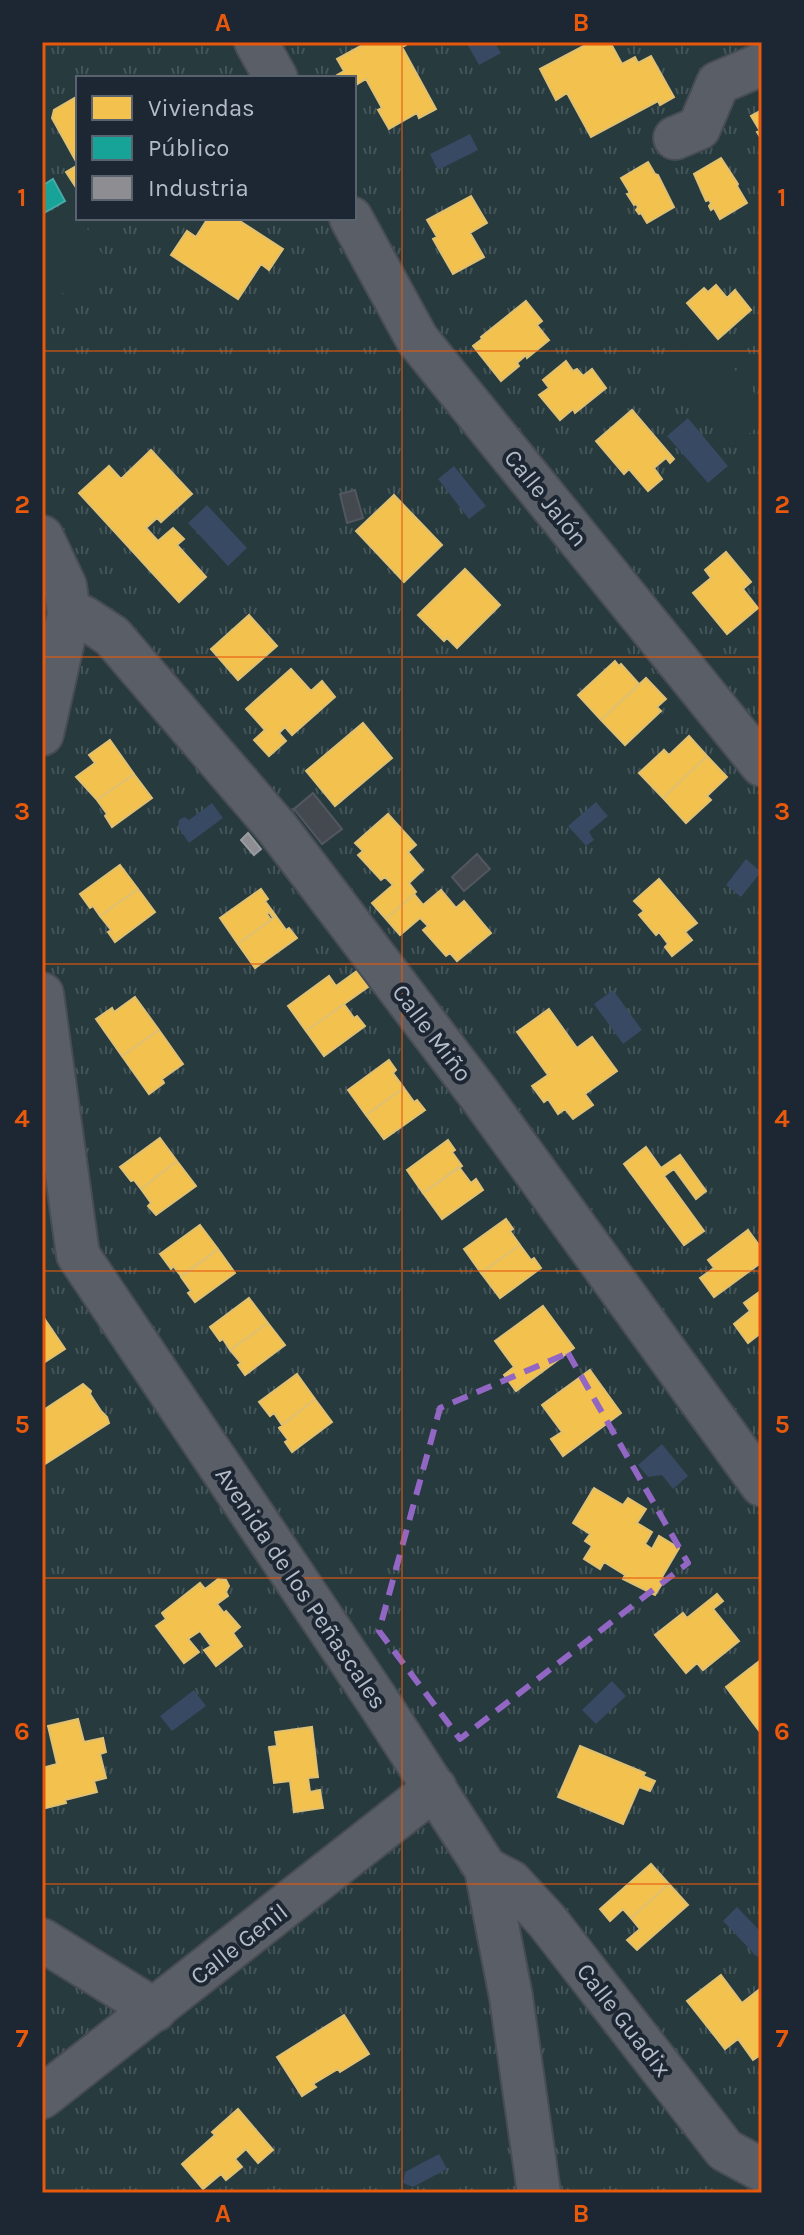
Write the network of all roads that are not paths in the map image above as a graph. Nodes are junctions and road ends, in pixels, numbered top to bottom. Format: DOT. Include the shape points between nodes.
graph roads {
  1 [pos="256,42"];
  2 [pos="762,64"];
  3 [pos="275,76"];
  4 [pos="675,138"];
  5 [pos="352,220"];
  6 [pos="42,537"];
  7 [pos="69,614"];
  8 [pos="42,734"];
  9 [pos="762,765"];
  10 [pos="42,994"];
  11 [pos="42,1209"];
  12 [pos="78,1255"];
  13 [pos="762,1485"];
  14 [pos="435,1788"];
  15 [pos="486,1869"];
  16 [pos="42,1940"];
  17 [pos="155,2010"];
  18 [pos="42,2097"];
  19 [pos="762,2170"];
  20 [pos="539,2193"];
  1 -- 3 [label="street"];
  2 -- 4 [label="street" via="718,83 699,128"];
  5 -- 9 [label="street, Calle Jalón" via="417,339"];
  6 -- 7 [label="street" via="65,586"];
  7 -- 8 [label="street"];
  7 -- 13 [label="street, Calle Miño" via="112,636 277,828 479,1094"];
  10 -- 12 [label="street, Avenida de los Peñascales"];
  11 -- 12 [label="street"];
  12 -- 14 [label="street, Avenida de los Peñascales"];
  14 -- 15 [label="street, Avenida de los Peñascales"];
  14 -- 17 [label="street, Calle Genil"];
  15 -- 19 [label="street, Calle Guadix" via="511,1882 547,1921 725,2150"];
  15 -- 20 [label="street, Avenida de los Peñascales" via="511,1997"];
  16 -- 17 [label="street"];
  17 -- 18 [label="street, Calle Genil"];
}
